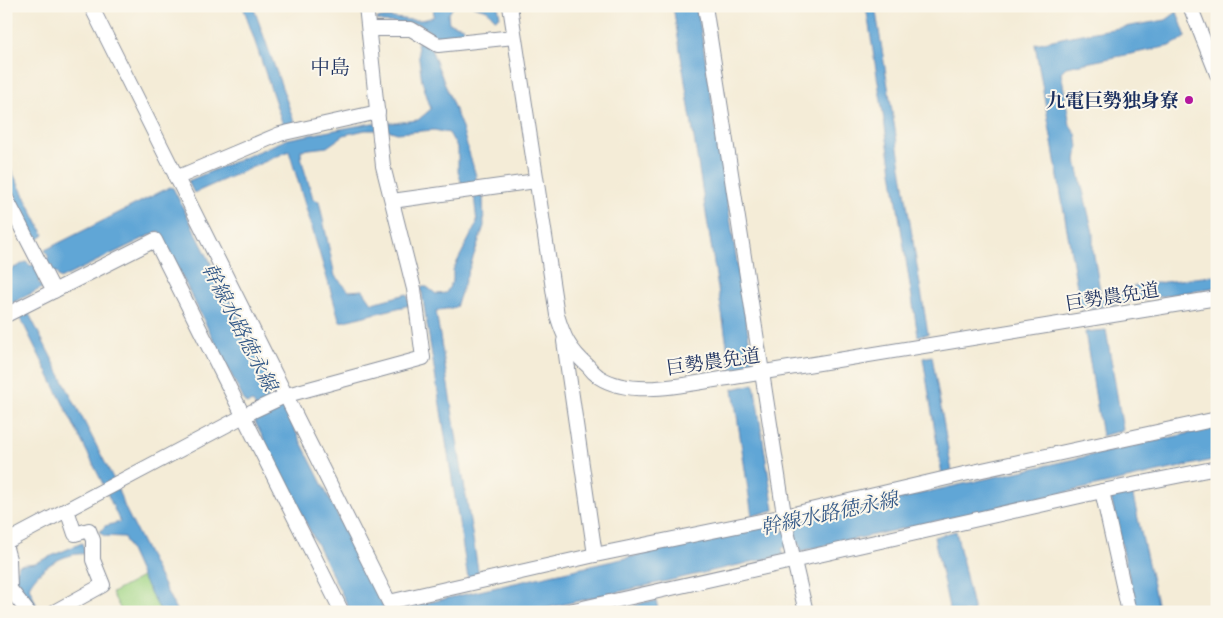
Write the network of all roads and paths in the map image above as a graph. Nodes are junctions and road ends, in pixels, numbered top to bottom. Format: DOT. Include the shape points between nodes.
graph roads {
  1 [pos="91,6"];
  2 [pos="366,6"];
  3 [pos="510,6"];
  4 [pos="705,6"];
  5 [pos="1190,7"];
  6 [pos="369,29"];
  7 [pos="514,37"];
  8 [pos="1217,74"];
  9 [pos="378,115"];
  10 [pos="176,178"];
  11 [pos="536,181"];
  12 [pos="6,198"];
  13 [pos="392,201"];
  14 [pos="54,291"];
  15 [pos="1217,298"];
  16 [pos="6,315"];
  17 [pos="564,337"];
  18 [pos="762,372"];
  19 [pos="283,397"];
  20 [pos="248,414"];
  21 [pos="1217,419"];
  22 [pos="1217,468"];
  23 [pos="1102,491"];
  24 [pos="67,510"];
  25 [pos="785,522"];
  26 [pos="6,542"];
  27 [pos="6,548"];
  28 [pos="793,554"];
  29 [pos="595,555"];
  30 [pos="28,612"];
  31 [pos="54,612"];
  32 [pos="342,612"];
  33 [pos="565,612"];
  34 [pos="806,612"];
  35 [pos="1130,612"];
  1 -- 10 [label="street"];
  2 -- 6 [label="street"];
  3 -- 7 [label="street, 巨勢農免道"];
  4 -- 18 [label="street"];
  5 -- 8 [label="street"];
  6 -- 7 [label="street" via="411,29 438,45"];
  6 -- 9 [label="street"];
  7 -- 11 [label="street, 巨勢農免道"];
  9 -- 10 [label="street" via="280,134"];
  9 -- 13 [label="street" via="383,166"];
  10 -- 19 [label="street"];
  11 -- 13 [label="street"];
  11 -- 17 [label="street, 巨勢農免道" via="557,315"];
  12 -- 14 [label="street"];
  13 -- 19 [label="street" via="414,288 423,358"];
  14 -- 16 [label="street"];
  14 -- 20 [label="street" via="155,240"];
  15 -- 18 [label="street, 巨勢農免道"];
  17 -- 18 [label="street, 巨勢農免道" via="576,355 600,377 624,387 648,389"];
  17 -- 29 [label="street"];
  18 -- 25 [label="street"];
  19 -- 20 [label="street"];
  19 -- 29 [label="street" via="389,602"];
  20 -- 24 [label="street"];
  20 -- 32 [label="street"];
  21 -- 25 [label="street" via="964,474"];
  22 -- 23 [label="street"];
  23 -- 28 [label="street"];
  23 -- 35 [label="street"];
  24 -- 26 [label="street"];
  24 -- 31 [label="street" via="75,534 89,530 103,586"];
  25 -- 28 [label="street"];
  25 -- 29 [label="street"];
  27 -- 30 [label="street" via="10,589"];
  28 -- 33 [label="street"];
  28 -- 34 [label="street"];
}
